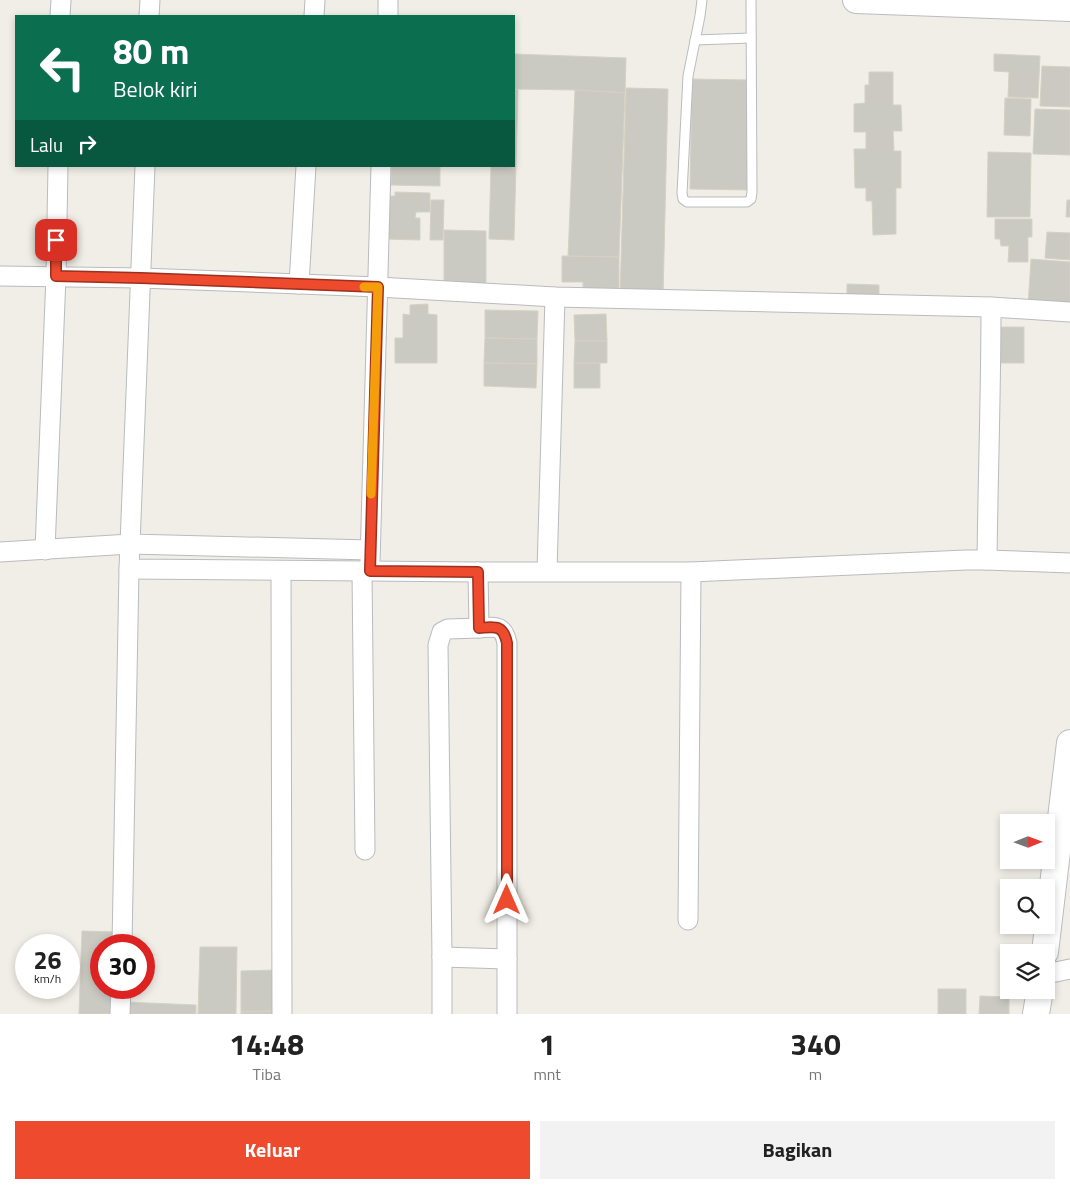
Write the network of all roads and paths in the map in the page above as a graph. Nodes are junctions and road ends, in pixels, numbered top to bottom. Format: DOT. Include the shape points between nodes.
graph roads {
  1 [pos="61,0"];
  2 [pos="150,0"];
  3 [pos="315,0"];
  4 [pos="388,0"];
  5 [pos="702,0"];
  6 [pos="751,0"];
  7 [pos="856,0"];
  8 [pos="931,1"];
  9 [pos="1070,8"];
  10 [pos="60,15"];
  11 [pos="150,15"];
  12 [pos="314,15"];
  13 [pos="388,15"];
  14 [pos="751,38"];
  15 [pos="695,40"];
  16 [pos="58,167"];
  17 [pos="145,167"];
  18 [pos="306,167"];
  19 [pos="381,167"];
  20 [pos="0,276"];
  21 [pos="56,276"];
  22 [pos="141,278"];
  23 [pos="299,284"];
  24 [pos="378,287"];
  25 [pos="555,297"];
  26 [pos="992,307"];
  27 [pos="1070,312"];
  28 [pos="130,544"];
  29 [pos="45,550"];
  30 [pos="370,550"];
  31 [pos="0,552"];
  32 [pos="987,560"];
  33 [pos="1070,563"];
  34 [pos="129,569"];
  35 [pos="280,571"];
  36 [pos="366,571"];
  37 [pos="548,571"];
  38 [pos="478,572"];
  39 [pos="691,572"];
  40 [pos="479,628"];
  41 [pos="1070,743"];
  42 [pos="365,850"];
  43 [pos="688,920"];
  44 [pos="122,934"];
  45 [pos="1046,944"];
  46 [pos="442,957"];
  47 [pos="507,959"];
  48 [pos="1070,969"];
  49 [pos="1055,972"];
  50 [pos="121,999"];
  51 [pos="1038,999"];
  52 [pos="120,1014"];
  53 [pos="282,1014"];
  54 [pos="442,1014"];
  55 [pos="507,1014"];
  56 [pos="1036,1014"];
  1 -- 10 [label="street"];
  2 -- 11 [label="street"];
  3 -- 12 [label="street"];
  4 -- 13 [label="street"];
  5 -- 15 [label="lane"];
  6 -- 14 [label="lane"];
  7 -- 8 [label="street"];
  8 -- 9 [label="street"];
  14 -- 15 [label="lane"];
  14 -- 15 [label="lane" via="752,192 747,202 687,202 683,199 688,76"];
  16 -- 21 [label="street"];
  17 -- 22 [label="street"];
  18 -- 23 [label="street"];
  19 -- 24 [label="street"];
  20 -- 21 [label="street"];
  21 -- 22 [label="street"];
  21 -- 29 [label="street"];
  22 -- 23 [label="street"];
  22 -- 28 [label="street"];
  23 -- 24 [label="street"];
  24 -- 25 [label="street"];
  24 -- 30 [label="street"];
  25 -- 26 [label="street"];
  25 -- 37 [label="street"];
  26 -- 27 [label="street"];
  26 -- 32 [label="street"];
  28 -- 29 [label="street"];
  28 -- 30 [label="street"];
  28 -- 34 [label="street"];
  29 -- 31 [label="street"];
  30 -- 36 [label="street"];
  32 -- 33 [label="street"];
  32 -- 39 [label="street"];
  34 -- 35 [label="street"];
  34 -- 44 [label="street"];
  35 -- 36 [label="street"];
  35 -- 53 [label="street"];
  36 -- 38 [label="street"];
  36 -- 42 [label="street"];
  37 -- 38 [label="street"];
  37 -- 39 [label="street"];
  38 -- 40 [label="street"];
  39 -- 43 [label="street"];
  40 -- 46 [label="street" via="448,629 442,632 438,645"];
  40 -- 47 [label="street" via="496,627 505,635 507,643"];
  41 -- 45 [label="street"];
  46 -- 47 [label="street"];
  46 -- 54 [label="street"];
  47 -- 55 [label="street"];
  48 -- 49 [label="street"];
  50 -- 52 [label="street"];
  51 -- 56 [label="street"];
}
